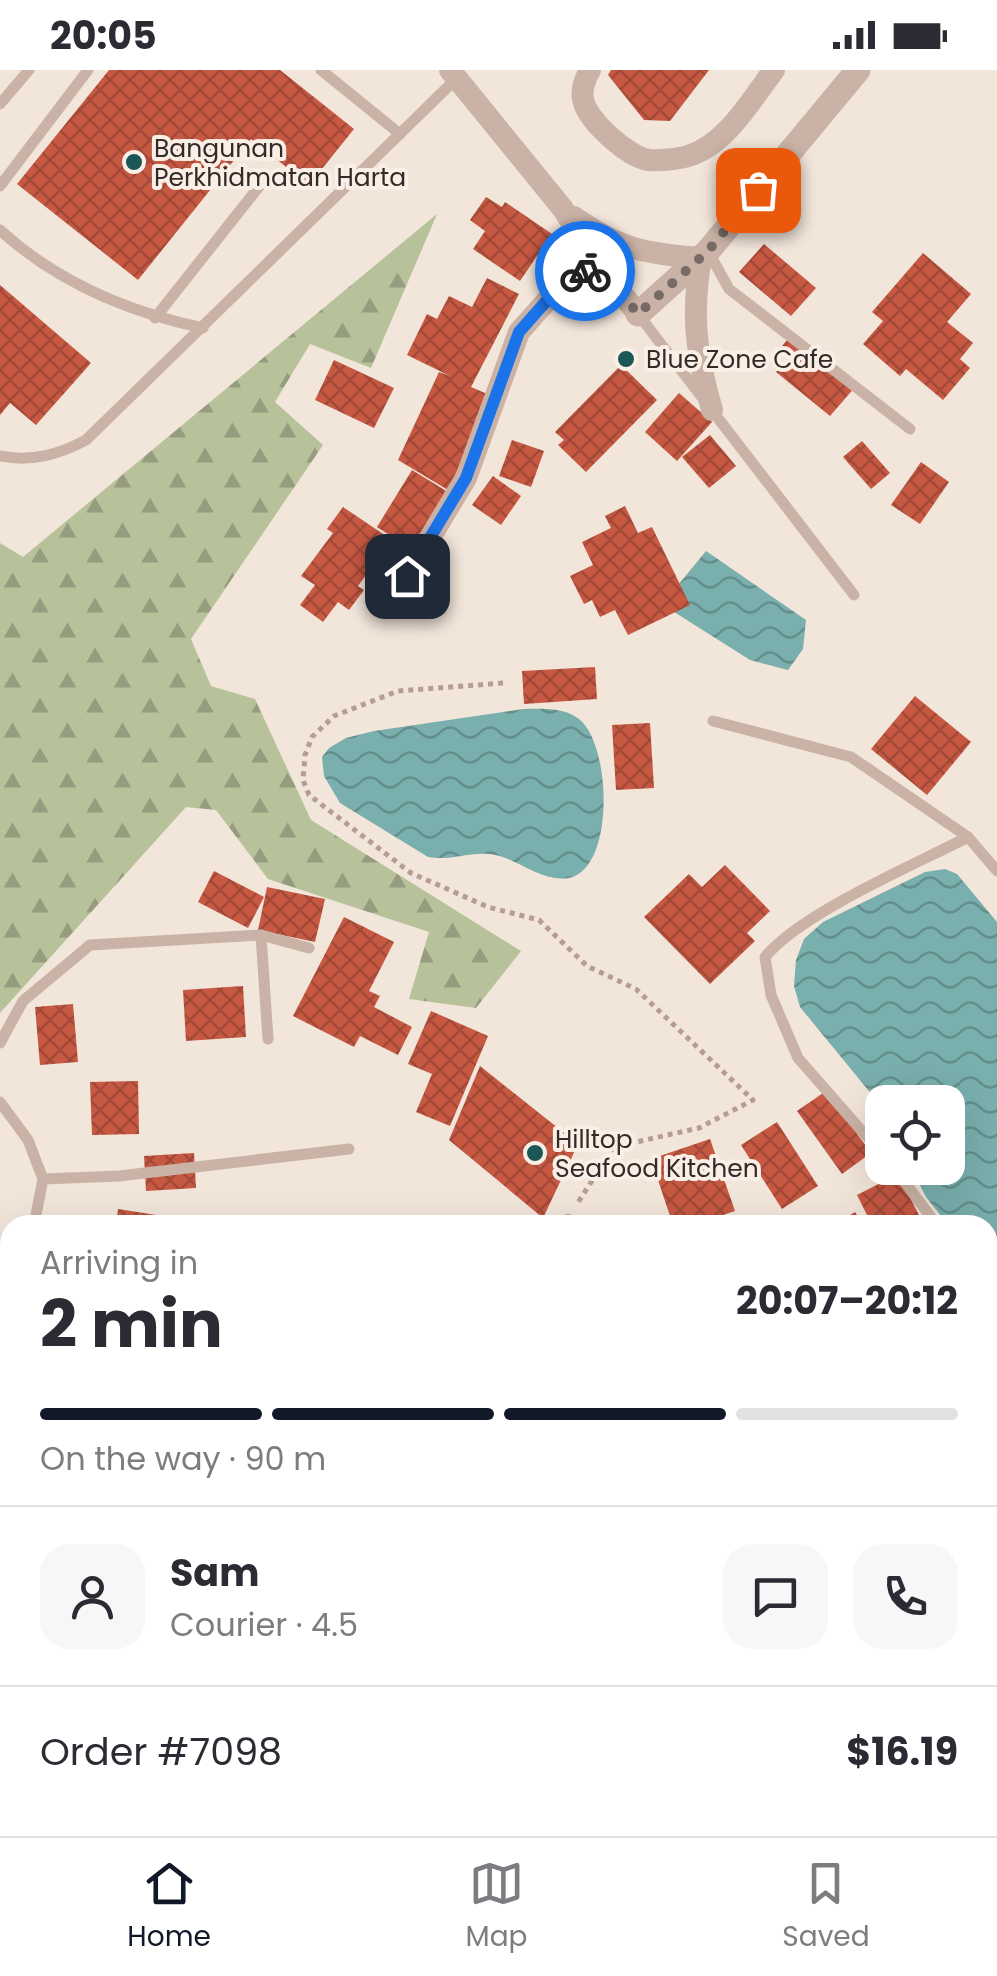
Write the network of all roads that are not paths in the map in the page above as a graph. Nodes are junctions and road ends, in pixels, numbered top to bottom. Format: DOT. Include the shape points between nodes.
graph roads {
  1 [pos="29,70"];
  2 [pos="88,70"];
  3 [pos="321,70"];
  4 [pos="590,70"];
  5 [pos="774,70"];
  6 [pos="858,70"];
  7 [pos="454,74"];
  8 [pos="0,104"];
  9 [pos="400,134"];
  10 [pos="261,184"];
  11 [pos="0,186"];
  12 [pos="562,209"];
  13 [pos="0,230"];
  14 [pos="705,254"];
  15 [pos="597,263"];
  16 [pos="638,314"];
  17 [pos="155,318"];
  18 [pos="203,328"];
  19 [pos="712,410"];
  20 [pos="910,429"];
  21 [pos="0,456"];
  22 [pos="407,576"];
  23 [pos="854,595"];
  24 [pos="713,720"];
  25 [pos="968,837"];
  26 [pos="997,871"];
  27 [pos="261,935"];
  28 [pos="310,948"];
  29 [pos="268,1039"];
  30 [pos="0,1043"];
  31 [pos="0,1102"];
  32 [pos="865,1135"];
  33 [pos="349,1149"];
  34 [pos="43,1179"];
  35 [pos="907,1185"];
  36 [pos="36,1215"];
  37 [pos="929,1215"];
  1 -- 8 [label="lane"];
  2 -- 11 [label="lane"];
  3 -- 9 [label="lane"];
  4 -- 5 [label="street" via="583,101 596,122 648,160 688,156 722,136"];
  6 -- 14 [label="street"];
  7 -- 9 [label="lane"];
  7 -- 12 [label="street"];
  9 -- 18 [label="lane"];
  10 -- 17 [label="lane"];
  12 -- 14 [label="street" via="608,241 654,254"];
  12 -- 15 [label="street"];
  13 -- 17 [label="lane" via="66,280"];
  14 -- 16 [label="street"];
  14 -- 19 [label="street" via="694,296 695,334"];
  14 -- 20 [label="lane" via="729,288"];
  15 -- 16 [label="street"];
  15 -- 22 [label="street" via="558,288 519,332 466,478"];
  16 -- 19 [label="lane"];
  17 -- 18 [label="lane"];
  18 -- 21 [label="lane" via="86,440 46,456"];
  19 -- 23 [label="lane"];
  24 -- 25 [label="lane" via="851,756"];
  25 -- 26 [label="lane"];
  25 -- 32 [label="lane" via="833,908 778,941 765,957 771,995 798,1058"];
  27 -- 28 [label="lane"];
  27 -- 29 [label="lane"];
  27 -- 30 [label="lane" via="90,945 23,1001"];
  31 -- 34 [label="lane" via="28,1140"];
  33 -- 34 [label="lane"];
  34 -- 36 [label="lane"];
  35 -- 37 [label="lane"];
}
